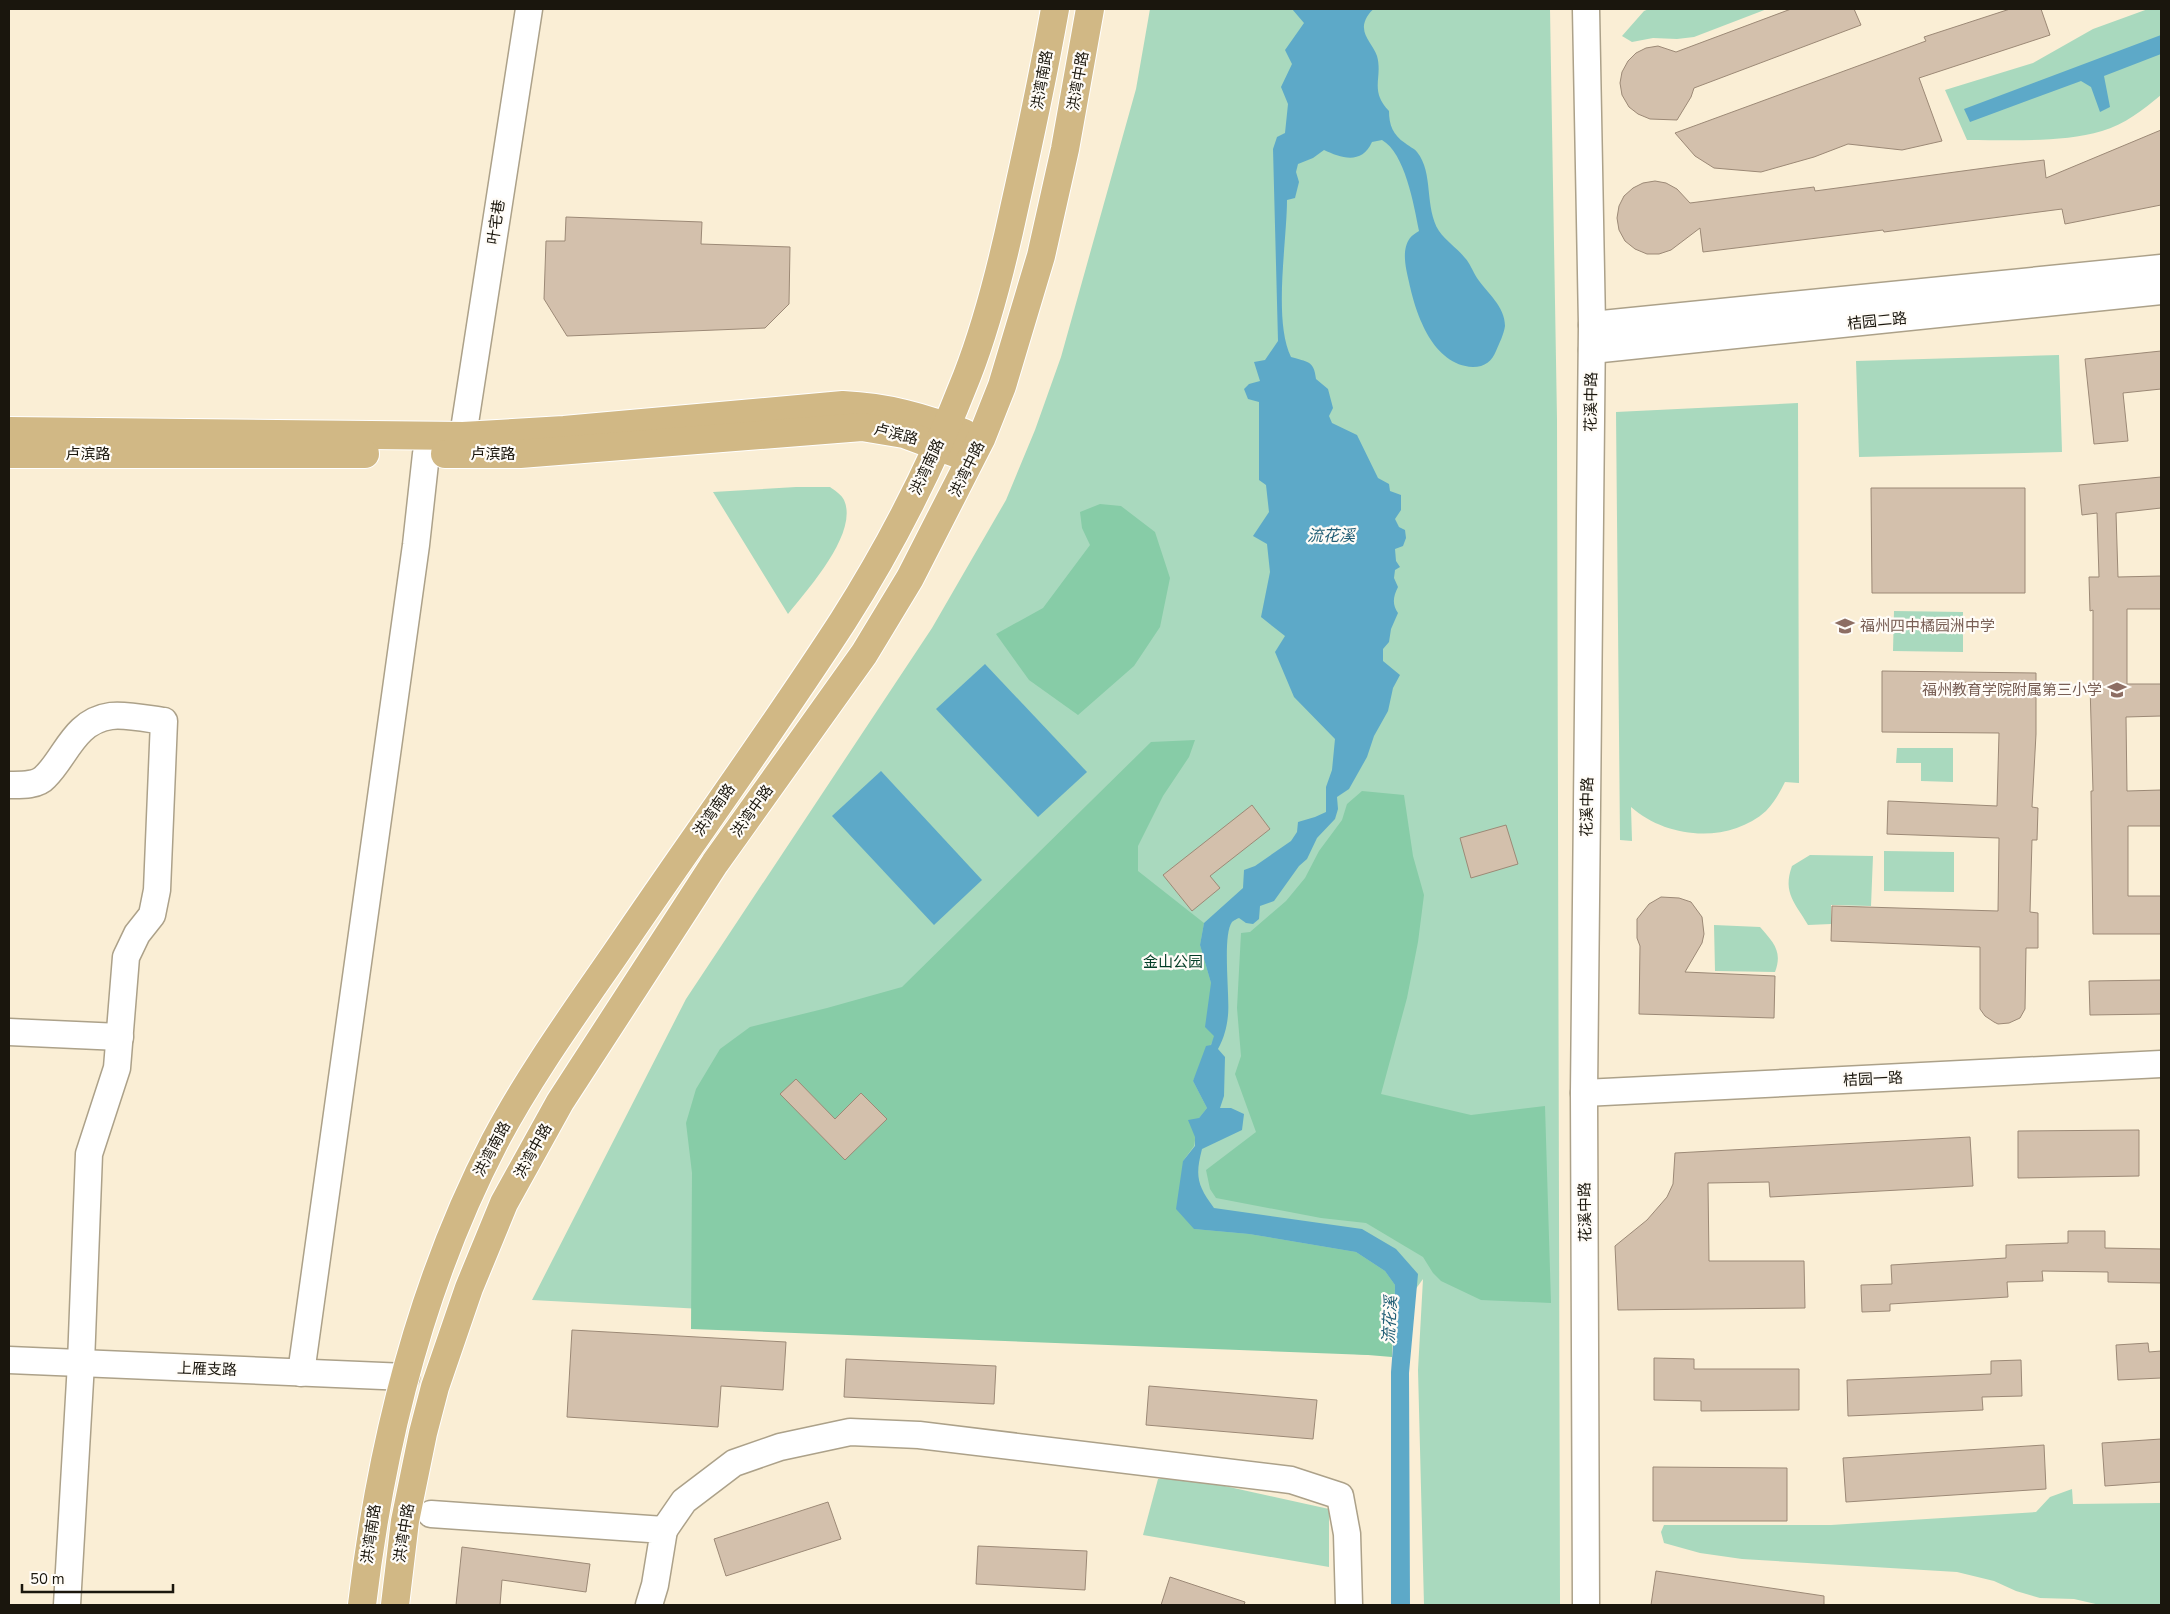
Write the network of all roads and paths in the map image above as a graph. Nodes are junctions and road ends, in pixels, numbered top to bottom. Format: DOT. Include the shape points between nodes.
graph roads {
  1 [pos="530,9"];
  2 [pos="1055,9"];
  3 [pos="1090,9"];
  4 [pos="1586,9"];
  5 [pos="2161,268"];
  6 [pos="2161,291"];
  7 [pos="1592,337"];
  8 [pos="9,431"];
  9 [pos="463,436"];
  10 [pos="942,436"];
  11 [pos="977,450"];
  12 [pos="9,454"];
  13 [pos="426,454"];
  14 [pos="9,785"];
  15 [pos="9,1032"];
  16 [pos="120,1037"];
  17 [pos="2161,1064"];
  18 [pos="1584,1093"];
  19 [pos="9,1360"];
  20 [pos="81,1363"];
  21 [pos="301,1373"];
  22 [pos="406,1377"];
  23 [pos="431,1514"];
  24 [pos="664,1530"];
  25 [pos="67,1605"];
  26 [pos="362,1605"];
  27 [pos="395,1605"];
  28 [pos="649,1605"];
  29 [pos="1350,1605"];
  30 [pos="1586,1605"];
  1 -- 9 [label="street, 叶宅巷"];
  2 -- 10 [label="main road, 洪湾南路" via="1034,121 993,295 968,374"];
  3 -- 11 [label="main road, 洪湾中路" via="1065,150 1041,256 1002,386"];
  4 -- 7 [label="street, 花溪中路"];
  5 -- 7 [label="street, 桔园二路"];
  6 -- 7 [label="street, 桔园二路"];
  7 -- 18 [label="street, 花溪中路"];
  8 -- 9 [label="main road"];
  9 -- 10 [label="main road" via="843,405 894,410"];
  10 -- 11 [label="main road, 卢滨路"];
  10 -- 13 [label="main road, 卢滨路" via="862,427 520,454"];
  10 -- 22 [label="main road, 洪湾南路" via="904,515 847,614 522,1094 476,1181 442,1260"];
  11 -- 27 [label="main road, 洪湾中路" via="910,578 864,654 715,863 560,1102 504,1202 469,1288 435,1386 405,1520"];
  12 -- 13 [label="main road, 卢滨路"];
  13 -- 21 [label="street"];
  14 -- 16 [label="street" via="27,785 45,778 71,740 92,723 111,716 164,721 157,890 152,915 136,934 126,957"];
  15 -- 16 [label="street"];
  16 -- 20 [label="street" via="117,1068 89,1154"];
  17 -- 18 [label="street, 桔园一路"];
  18 -- 30 [label="street, 花溪中路"];
  19 -- 20 [label="street, 上雁支路"];
  20 -- 21 [label="street, 上雁支路"];
  20 -- 25 [label="street"];
  21 -- 22 [label="street, 上雁支路"];
  22 -- 26 [label="main road, 洪湾南路" via="378,1491"];
  23 -- 24 [label="street"];
  24 -- 28 [label="street"];
  24 -- 29 [label="street" via="684,1501 734,1463 780,1446 850,1432 919,1435 1291,1480 1340,1496 1347,1534"];
}
